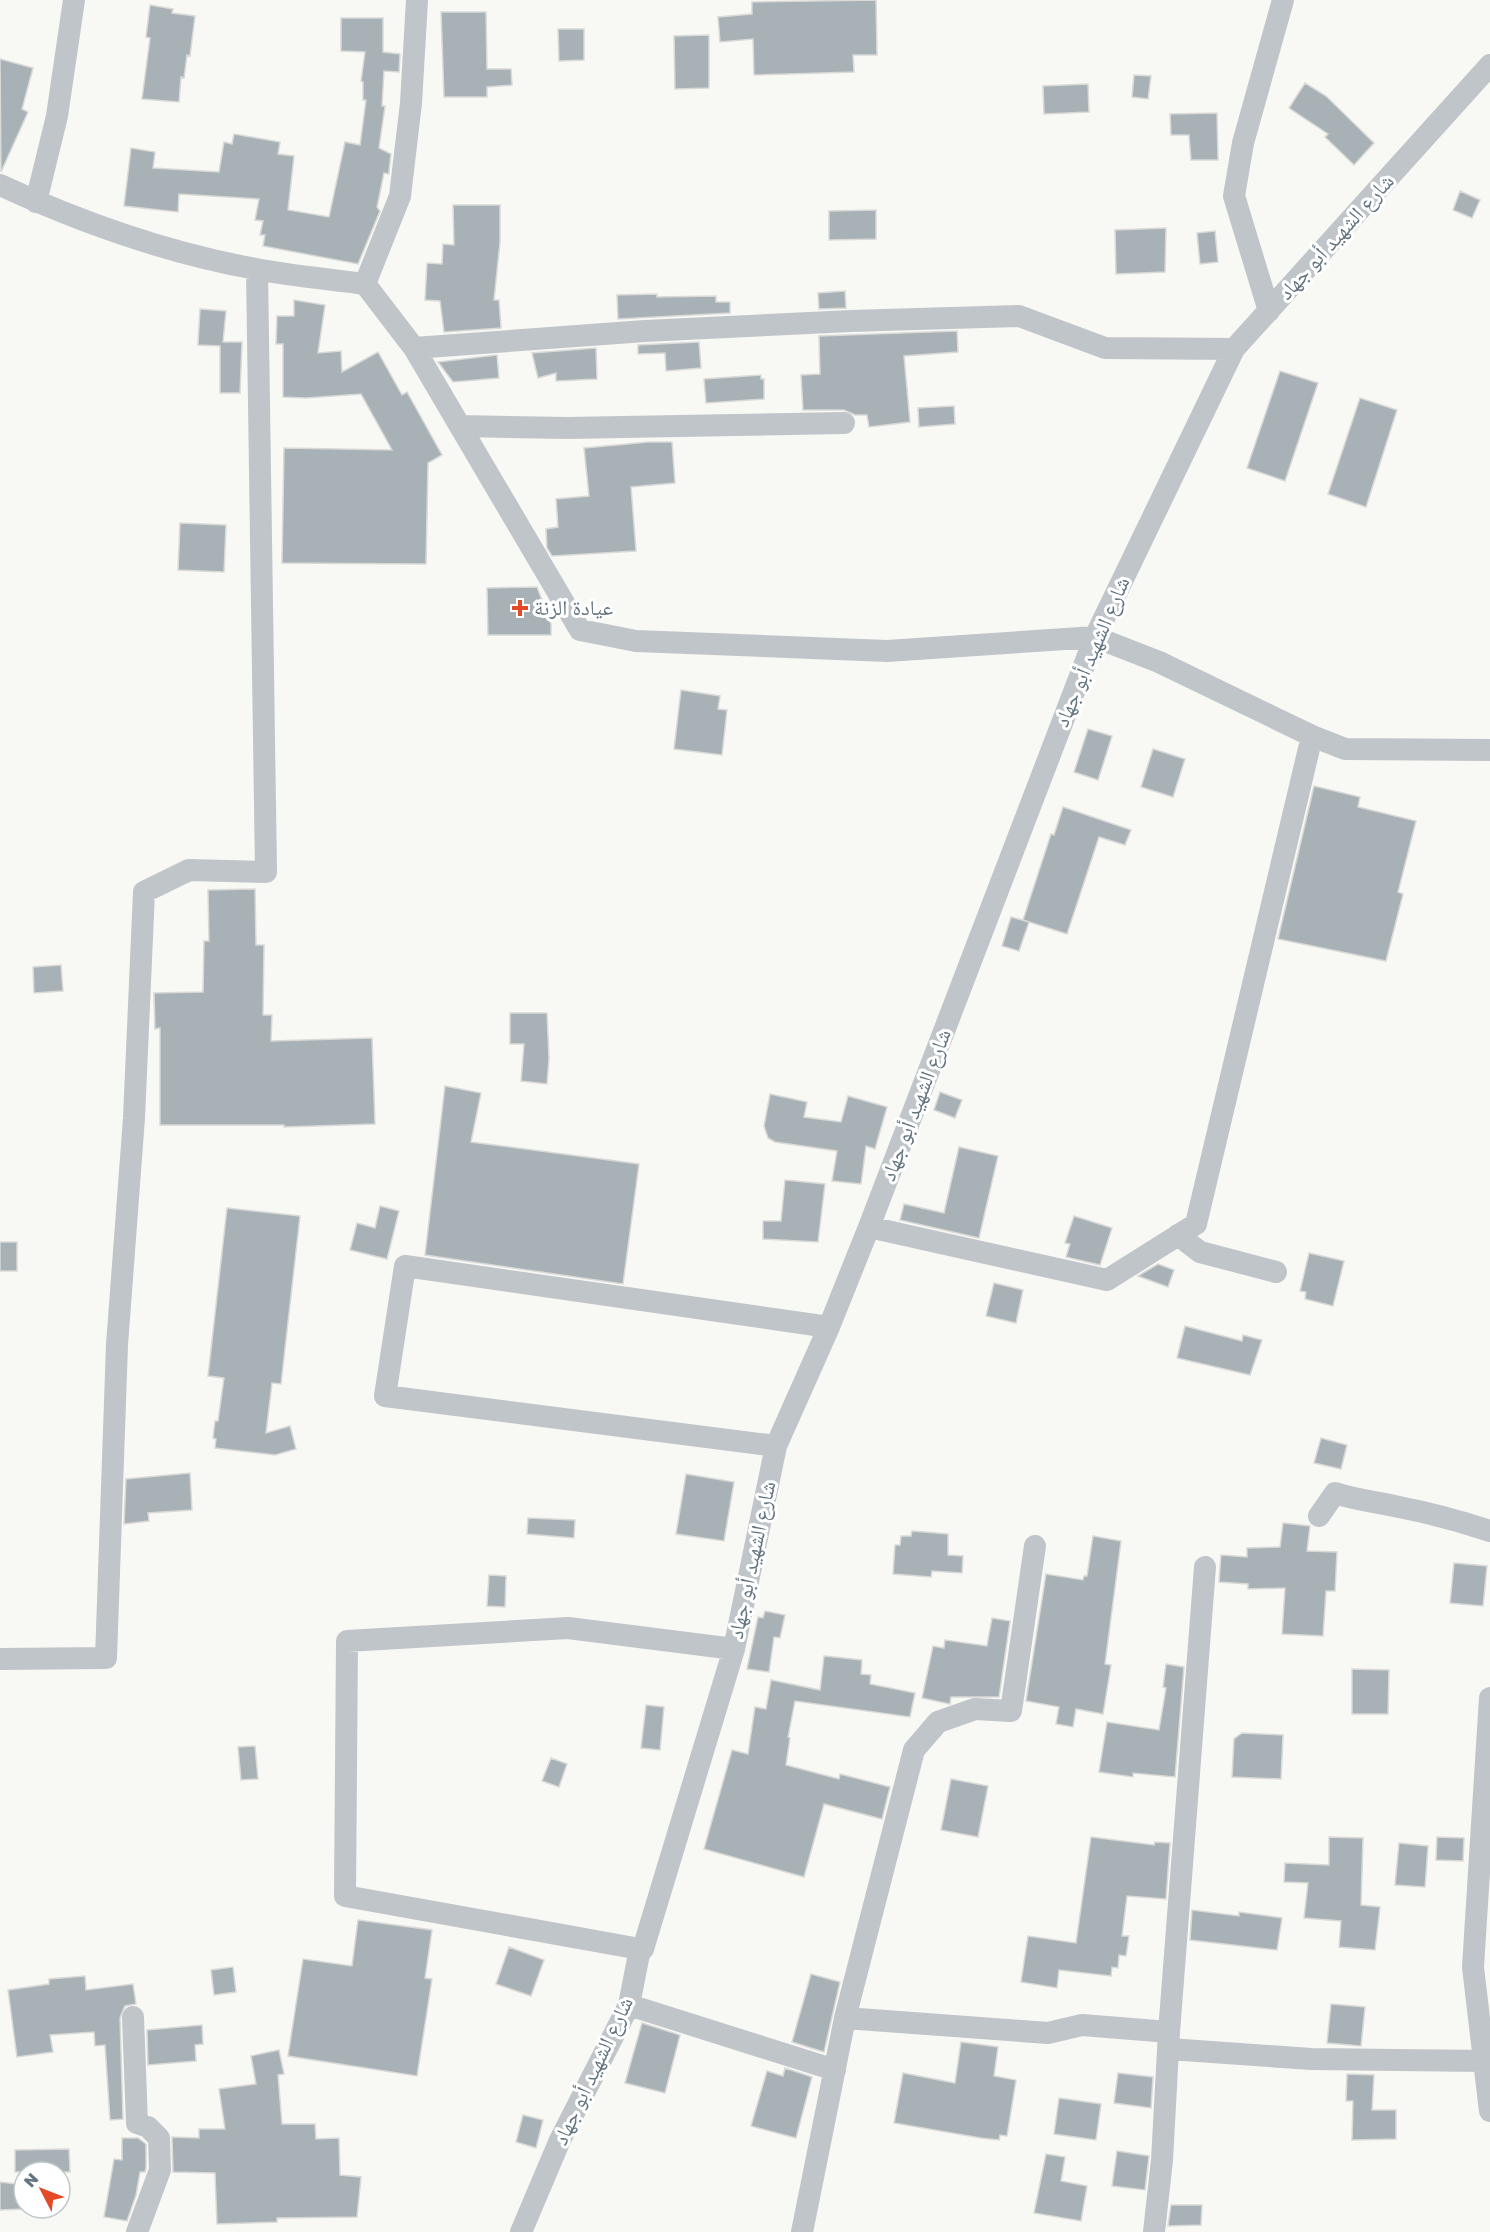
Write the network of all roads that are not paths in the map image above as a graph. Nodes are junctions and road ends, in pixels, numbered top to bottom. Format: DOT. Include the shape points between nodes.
graph roads {
  1 [pos="74,0"];
  2 [pos="417,0"];
  3 [pos="1283,0"];
  4 [pos="1490,65"];
  5 [pos="0,185"];
  6 [pos="36,202"];
  7 [pos="257,270"];
  8 [pos="365,284"];
  9 [pos="1269,311"];
  10 [pos="414,348"];
  11 [pos="1234,349"];
  12 [pos="844,423"];
  13 [pos="460,426"];
  14 [pos="1095,637"];
  15 [pos="1312,736"];
  16 [pos="1490,750"];
  17 [pos="869,1227"];
  18 [pos="1178,1235"];
  19 [pos="1276,1272"];
  20 [pos="829,1327"];
  21 [pos="776,1446"];
  22 [pos="1319,1516"];
  23 [pos="1490,1531"];
  24 [pos="1035,1546"];
  25 [pos="1205,1567"];
  26 [pos="734,1649"];
  27 [pos="0,1659"];
  28 [pos="1490,1698"];
  29 [pos="640,1948"];
  30 [pos="1482,1967"];
  31 [pos="629,2005"];
  32 [pos="134,2017"];
  33 [pos="845,2018"];
  34 [pos="1169,2040"];
  35 [pos="1484,2061"];
  36 [pos="835,2070"];
  37 [pos="1489,2099"];
  38 [pos="137,2232"];
  39 [pos="521,2232"];
  40 [pos="802,2232"];
  41 [pos="1154,2232"];
  1 -- 6 [label="street" via="57,116"];
  2 -- 8 [label="street" via="400,196"];
  3 -- 9 [label="street" via="1243,143 1234,196"];
  4 -- 9 [label="street, شارع الشهيد أبو جهاد"];
  5 -- 6 [label="street"];
  6 -- 7 [label="street" via="197,257"];
  7 -- 8 [label="street"];
  7 -- 27 [label="street" via="266,872 189,870 144,892 134,1118 117,1345 106,1658"];
  8 -- 10 [label="street"];
  9 -- 11 [label="street, شارع الشهيد أبو جهاد"];
  10 -- 11 [label="street" via="702,328 1019,316 1105,348"];
  10 -- 13 [label="street"];
  11 -- 14 [label="street, شارع الشهيد أبو جهاد"];
  12 -- 13 [label="street"];
  13 -- 14 [label="street" via="580,630 636,641 887,651"];
  14 -- 15 [label="street" via="1159,662"];
  14 -- 17 [label="street, شارع الشهيد أبو جهاد"];
  15 -- 16 [label="street" via="1345,749"];
  15 -- 18 [label="street" via="1196,1224"];
  17 -- 18 [label="street" via="1107,1280"];
  17 -- 20 [label="street, شارع الشهيد أبو جهاد"];
  18 -- 19 [label="street" via="1200,1252"];
  20 -- 21 [label="street, شارع الشهيد أبو جهاد"];
  20 -- 21 [label="street" via="405,1266 385,1396"];
  21 -- 26 [label="street, شارع الشهيد أبو جهاد"];
  22 -- 23 [label="street" via="1335,1493 1363,1503 1395,1506"];
  24 -- 33 [label="street" via="1011,1711 975,1709 938,1722 914,1750"];
  25 -- 34 [label="street"];
  26 -- 29 [label="street, شارع الشهيد أبو جهاد" via="644,1949"];
  26 -- 29 [label="street" via="568,1628 347,1641 345,1896"];
  28 -- 30 [label="street"];
  29 -- 31 [label="street, شارع الشهيد أبو جهاد"];
  30 -- 35 [label="street"];
  31 -- 36 [label="street"];
  31 -- 39 [label="street, شارع الشهيد أبو جهاد" via="560,2140"];
  32 -- 38 [label="street" via="137,2123 159,2138 160,2170"];
  33 -- 34 [label="street" via="1048,2033 1082,2025"];
  33 -- 36 [label="street"];
  34 -- 35 [label="street" via="1311,2059"];
  34 -- 41 [label="street"];
  35 -- 37 [label="street"];
  36 -- 40 [label="street"];
}
